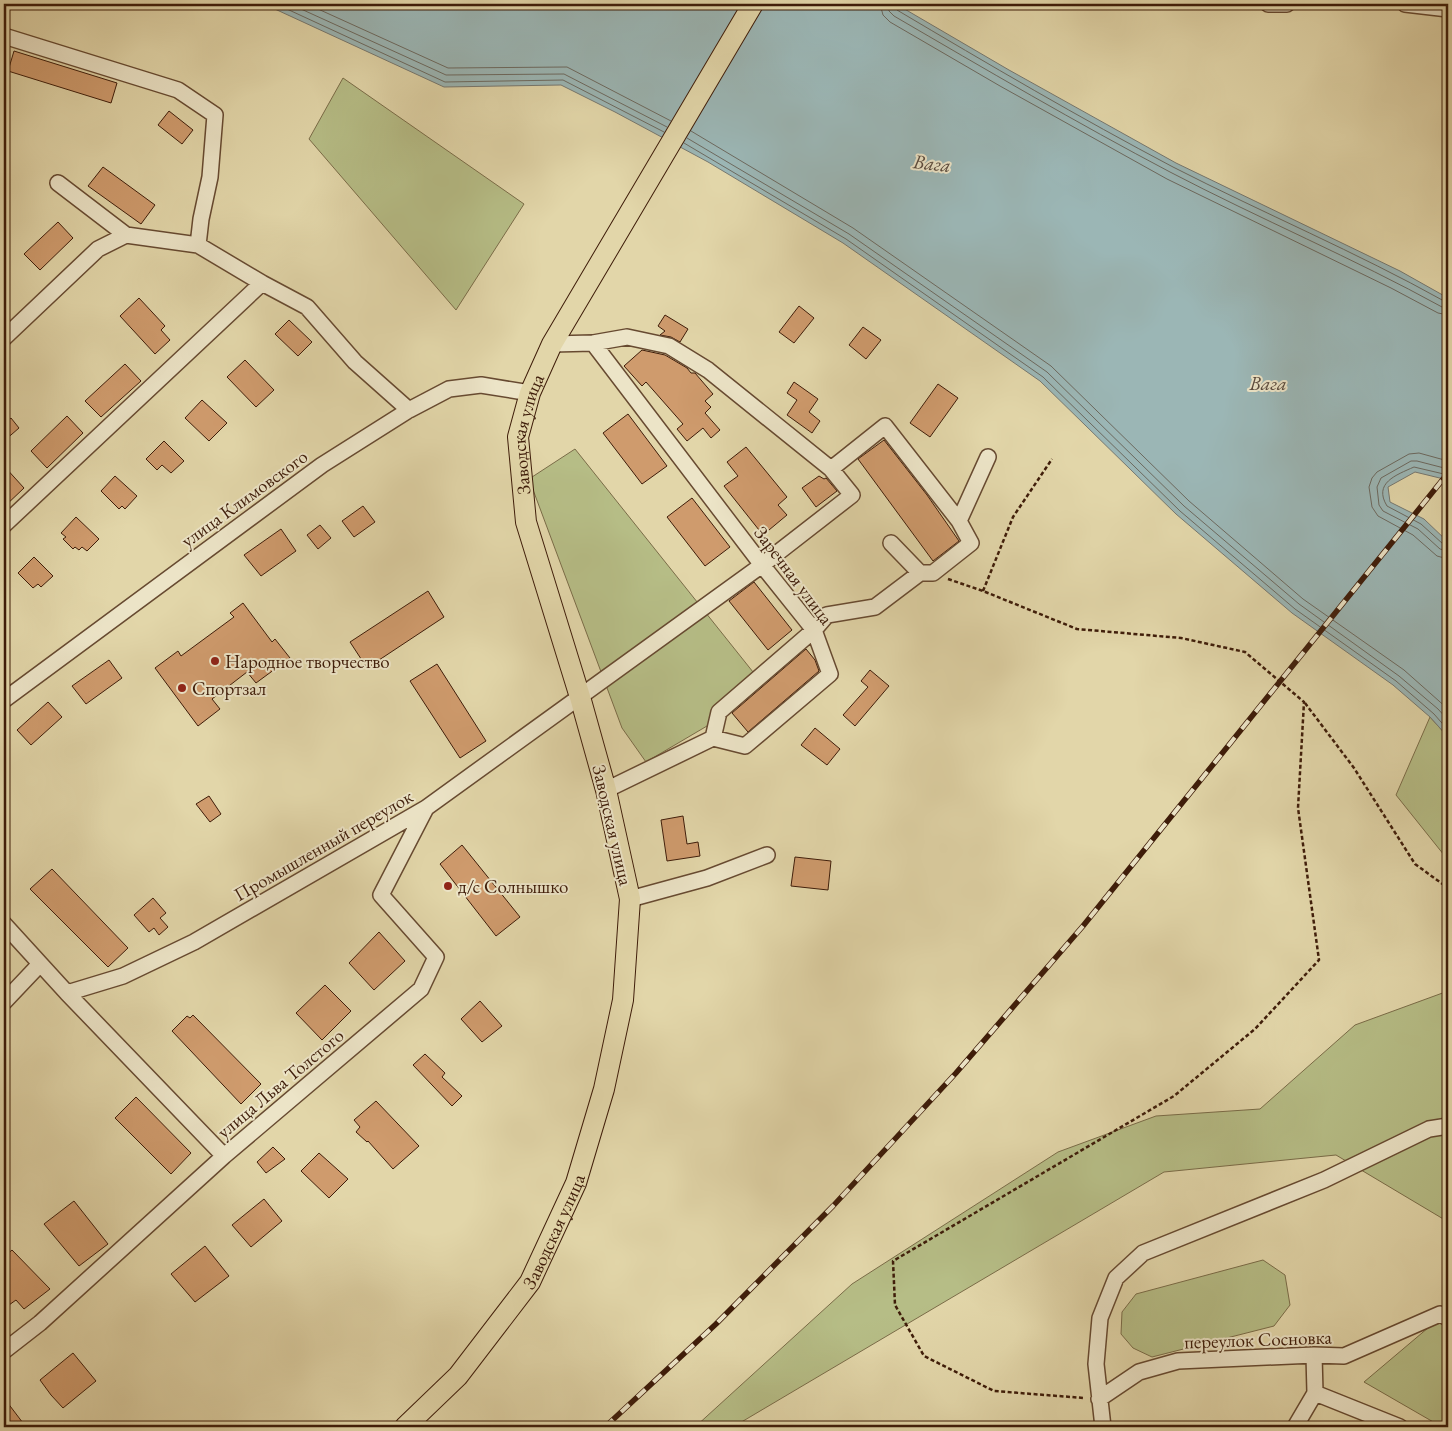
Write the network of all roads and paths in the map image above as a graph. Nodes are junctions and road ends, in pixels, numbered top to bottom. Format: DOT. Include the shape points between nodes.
graph roads {
  1 [pos="753,4"];
  2 [pos="1268,4"];
  3 [pos="1287,4"];
  4 [pos="1405,4"];
  5 [pos="1448,9"];
  6 [pos="4,36"];
  7 [pos="58,183"];
  8 [pos="126,235"];
  9 [pos="198,245"];
  10 [pos="262,283"];
  11 [pos="4,338"];
  12 [pos="593,343"];
  13 [pos="552,344"];
  14 [pos="530,393"];
  15 [pos="410,410"];
  16 [pos="988,457"];
  17 [pos="1052,459"];
  18 [pos="831,469"];
  19 [pos="958,520"];
  20 [pos="4,525"];
  21 [pos="891,543"];
  22 [pos="762,565"];
  23 [pos="926,573"];
  24 [pos="983,591"];
  25 [pos="814,630"];
  26 [pos="580,697"];
  27 [pos="4,700"];
  28 [pos="1304,702"];
  29 [pos="714,738"];
  30 [pos="606,790"];
  31 [pos="426,808"];
  32 [pos="767,855"];
  33 [pos="1448,888"];
  34 [pos="630,899"];
  35 [pos="4,924"];
  36 [pos="40,964"];
  37 [pos="66,993"];
  38 [pos="4,1002"];
  39 [pos="1448,1126"];
  40 [pos="224,1156"];
  41 [pos="1448,1318"];
  42 [pos="4,1351"];
  43 [pos="1314,1355"];
  44 [pos="1315,1393"];
  45 [pos="1099,1399"];
  46 [pos="405,1427"];
  47 [pos="1103,1427"];
  48 [pos="1296,1427"];
  49 [pos="1400,1427"];
  1 -- 13 [label="main road, Заводская улица"];
  2 -- 3 [label="street"];
  4 -- 5 [label="street"];
  6 -- 9 [label="street" via="178,90 214,115 210,177"];
  7 -- 8 [label="street"];
  8 -- 9 [label="street"];
  8 -- 11 [label="street" via="98,249"];
  9 -- 10 [label="street"];
  10 -- 15 [label="street" via="307,307 355,362"];
  10 -- 20 [label="street"];
  12 -- 13 [label="street"];
  12 -- 18 [label="street" via="627,337 669,346 708,370"];
  12 -- 22 [label="street, Заречная улица"];
  13 -- 14 [label="main road, Заводская улица"];
  14 -- 15 [label="street, улица Климовского" via="481,385 449,389"];
  14 -- 26 [label="main road, Заводская улица" via="518,437 526,522"];
  15 -- 27 [label="street, улица Климовского" via="322,465"];
  16 -- 19 [label="street"];
  17 -- 24 [label="path" via="1013,517"];
  18 -- 19 [label="street" via="885,426"];
  18 -- 22 [label="street, Промышленный переулок" via="852,495"];
  19 -- 23 [label="street" via="971,543"];
  21 -- 23 [label="street"];
  22 -- 25 [label="street, Заречная улица"];
  22 -- 26 [label="street, Промышленный переулок"];
  23 -- 24 [label="path"];
  23 -- 25 [label="street" via="875,607 827,615"];
  24 -- 28 [label="path" via="1077,629 1181,638 1245,652"];
  25 -- 29 [label="street" via="719,712"];
  25 -- 29 [label="street, Заречная улица" via="830,674 745,746"];
  26 -- 30 [label="main road, Заводская улица"];
  26 -- 31 [label="street, Промышленный переулок"];
  28 -- 33 [label="path" via="1354,768 1415,864"];
  28 -- 45 [label="path" via="1298,808 1319,960 1255,1029 1174,1096 893,1261 895,1305 924,1356 994,1391"];
  29 -- 30 [label="street"];
  30 -- 34 [label="main road, Заводская улица"];
  31 -- 37 [label="street, Промышленный переулок" via="194,942 123,976"];
  31 -- 40 [label="street, улица Льва Толстого" via="380,895 436,956 421,989"];
  32 -- 34 [label="street" via="707,878"];
  34 -- 46 [label="main road, Заводская улица" via="623,1000 604,1089 576,1183 530,1282 458,1376"];
  35 -- 36 [label="street"];
  36 -- 37 [label="street"];
  36 -- 38 [label="street"];
  37 -- 40 [label="street"];
  39 -- 45 [label="street" via="1429,1129 1324,1180 1143,1253 1116,1278 1100,1318 1096,1364"];
  40 -- 42 [label="street, улица Льва Толстого" via="40,1323"];
  41 -- 43 [label="street, переулок Сосновка" via="1440,1314 1344,1356"];
  43 -- 44 [label="street"];
  43 -- 45 [label="street, переулок Сосновка" via="1178,1361 1139,1372"];
  44 -- 48 [label="street"];
  44 -- 49 [label="street"];
  45 -- 47 [label="street"];
}
